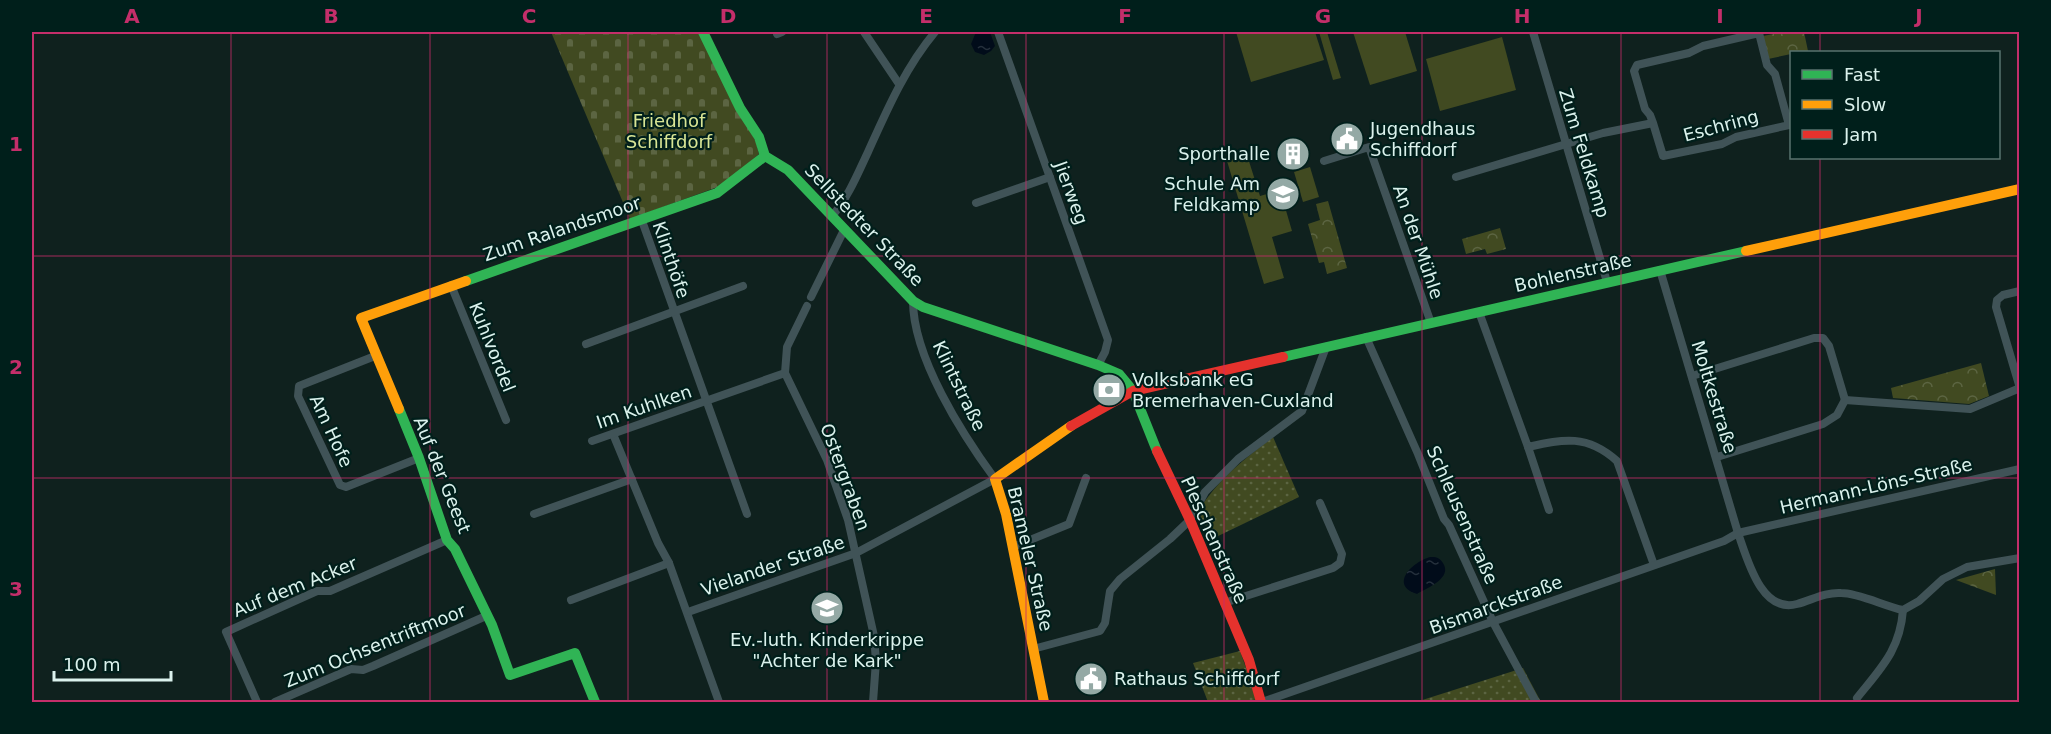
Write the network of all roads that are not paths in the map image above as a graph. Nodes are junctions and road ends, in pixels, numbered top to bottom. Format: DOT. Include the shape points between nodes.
graph roads {
  1 [pos="703,32"];
  2 [pos="864,32"];
  3 [pos="934,32"];
  4 [pos="998,32"];
  5 [pos="1533,32"];
  6 [pos="899,84"];
  7 [pos="1653,123"];
  8 [pos="1566,145"];
  9 [pos="765,156"];
  10 [pos="1324,160"];
  11 [pos="1050,177"];
  12 [pos="1456,177"];
  13 [pos="2019,189"];
  14 [pos="976,203"];
  15 [pos="832,216"];
  16 [pos="641,218"];
  17 [pos="844,231"];
  18 [pos="1660,270"];
  19 [pos="1607,282"];
  20 [pos="451,285"];
  21 [pos="743,286"];
  22 [pos="2019,291"];
  23 [pos="811,297"];
  24 [pos="913,301"];
  25 [pos="807,306"];
  26 [pos="673,312"];
  27 [pos="1479,312"];
  28 [pos="361,318"];
  29 [pos="1431,323"];
  30 [pos="1366,337"];
  31 [pos="586,344"];
  32 [pos="1326,347"];
  33 [pos="375,356"];
  34 [pos="1098,365"];
  35 [pos="785,373"];
  36 [pos="1692,376"];
  37 [pos="2019,388"];
  38 [pos="1133,391"];
  39 [pos="1845,400"];
  40 [pos="706,402"];
  41 [pos="506,420"];
  42 [pos="613,434"];
  43 [pos="592,441"];
  44 [pos="1528,447"];
  45 [pos="1717,457"];
  46 [pos="419,458"];
  47 [pos="2019,469"];
  48 [pos="994,478"];
  49 [pos="1086,478"];
  50 [pos="632,480"];
  51 [pos="1320,503"];
  52 [pos="1549,510"];
  53 [pos="534,514"];
  54 [pos="747,514"];
  55 [pos="1190,520"];
  56 [pos="1738,533"];
  57 [pos="447,540"];
  58 [pos="1013,547"];
  59 [pos="856,553"];
  60 [pos="2019,558"];
  61 [pos="669,564"];
  62 [pos="1654,565"];
  63 [pos="571,600"];
  64 [pos="1224,603"];
  65 [pos="1903,610"];
  66 [pos="688,612"];
  67 [pos="486,616"];
  68 [pos="1493,622"];
  69 [pos="1033,649"];
  70 [pos="1857,698"];
  71 [pos="257,702"];
  72 [pos="275,702"];
  73 [pos="595,702"];
  74 [pos="719,702"];
  75 [pos="873,702"];
  76 [pos="1044,702"];
  77 [pos="1262,702"];
  78 [pos="1536,702"];
  1 -- 9 [label="street" via="740,108 759,137"];
  2 -- 6 [label="street"];
  3 -- 6 [label="street"];
  4 -- 11 [label="street, Jierweg"];
  5 -- 8 [label="street, Zum Feldkamp"];
  6 -- 15 [label="street" via="841,207"];
  7 -- 7 [label="street, Eschring" via="1634,71 1637,65 1759,33 1789,125 1663,156"];
  7 -- 8 [label="street"];
  8 -- 12 [label="street"];
  8 -- 19 [label="street, Zum Feldkamp"];
  9 -- 15 [label="street, Sellstedter Straße" via="788,170"];
  9 -- 16 [label="street, Zum Ralandsmoor" via="717,193"];
  10 -- 29 [label="street, An der Mühle" via="1370,147"];
  11 -- 14 [label="street"];
  11 -- 34 [label="street, Jierweg" via="1108,340"];
  13 -- 18 [label="street, Bohlenstraße"];
  15 -- 17 [label="street, Sellstedter Straße"];
  16 -- 20 [label="street, Zum Ralandsmoor"];
  16 -- 26 [label="street, Klinthöfe"];
  17 -- 23 [label="street"];
  17 -- 24 [label="street, Sellstedter Straße"];
  18 -- 19 [label="street, Bohlenstraße"];
  18 -- 36 [label="street, Moltkestraße"];
  19 -- 27 [label="street, Bohlenstraße"];
  20 -- 28 [label="street, Zum Ralandsmoor"];
  20 -- 41 [label="street, Kuhlvordel"];
  21 -- 26 [label="street, Klinthöfe"];
  22 -- 37 [label="street" via="2003,295 1996,307"];
  24 -- 34 [label="street, Sellstedter Straße"];
  24 -- 48 [label="street, Klintstraße" via="913,317 933,375"];
  25 -- 35 [label="street" via="787,347"];
  26 -- 31 [label="street, Klinthöfe"];
  26 -- 40 [label="street, Klinthöfe"];
  27 -- 29 [label="street, Bohlenstraße"];
  27 -- 44 [label="street"];
  28 -- 33 [label="street, Auf der Geest"];
  29 -- 30 [label="street, Bohlenstraße"];
  30 -- 32 [label="street, Bohlenstraße"];
  30 -- 68 [label="street, Schleusenstraße"];
  32 -- 38 [label="street, Bohlenstraße"];
  32 -- 55 [label="street" via="1302,411 1238,459 1205,492"];
  33 -- 46 [label="street, Auf der Geest"];
  33 -- 46 [label="street, Am Hofe" via="299,386 298,396 340,485 346,487"];
  34 -- 38 [label="street, Sellstedter Straße" via="1119,374"];
  35 -- 40 [label="street, Im Kuhlken"];
  35 -- 59 [label="street, Ostergraben" via="826,460"];
  36 -- 39 [label="street" via="1823,338"];
  36 -- 45 [label="street, Moltkestraße"];
  37 -- 39 [label="street" via="1970,409"];
  38 -- 48 [label="street, Brameler Straße" via="1077,422"];
  38 -- 55 [label="street, Pleschenstraße"];
  39 -- 45 [label="street" via="1836,415 1824,424"];
  40 -- 42 [label="street, Im Kuhlken"];
  40 -- 54 [label="street, Im Kuhlken"];
  42 -- 43 [label="street, Im Kuhlken"];
  42 -- 50 [label="street"];
  44 -- 52 [label="street"];
  44 -- 62 [label="street" via="1555,441 1584,441 1603,449 1617,461"];
  45 -- 56 [label="street, Moltkestraße"];
  46 -- 57 [label="street, Auf der Geest"];
  47 -- 56 [label="street, Hermann-Löns-Straße"];
  48 -- 58 [label="street, Brameler Straße"];
  48 -- 59 [label="street, Vielander Straße"];
  49 -- 58 [label="street" via="1069,524"];
  50 -- 53 [label="street"];
  50 -- 61 [label="street"];
  51 -- 64 [label="street" via="1342,554 1340,563"];
  55 -- 64 [label="street, Pleschenstraße"];
  55 -- 69 [label="street" via="1110,591 1100,631"];
  56 -- 62 [label="street, Bismarckstraße"];
  56 -- 65 [label="street, Moltkestraße" via="1757,582 1777,602 1795,605 1830,593 1844,593"];
  57 -- 67 [label="street, Auf der Geest" via="455,549"];
  57 -- 71 [label="street, Auf dem Acker" via="226,632"];
  58 -- 69 [label="street, Brameler Straße"];
  59 -- 66 [label="street, Vielander Straße"];
  59 -- 75 [label="street, Ostergraben" via="874,636"];
  60 -- 65 [label="street" via="1967,567 1943,579"];
  61 -- 63 [label="street"];
  61 -- 66 [label="street"];
  62 -- 68 [label="street, Bismarckstraße"];
  64 -- 77 [label="street, Pleschenstraße"];
  65 -- 70 [label="street" via="1898,641"];
  66 -- 74 [label="street"];
  67 -- 72 [label="street, Zum Ochsentriftmoor" via="373,666 351,669"];
  67 -- 73 [label="street, Auf der Geest" via="510,675 575,653"];
  68 -- 77 [label="street, Bismarckstraße"];
  68 -- 78 [label="street, Schleusenstraße"];
  69 -- 76 [label="street, Brameler Straße"];
}
